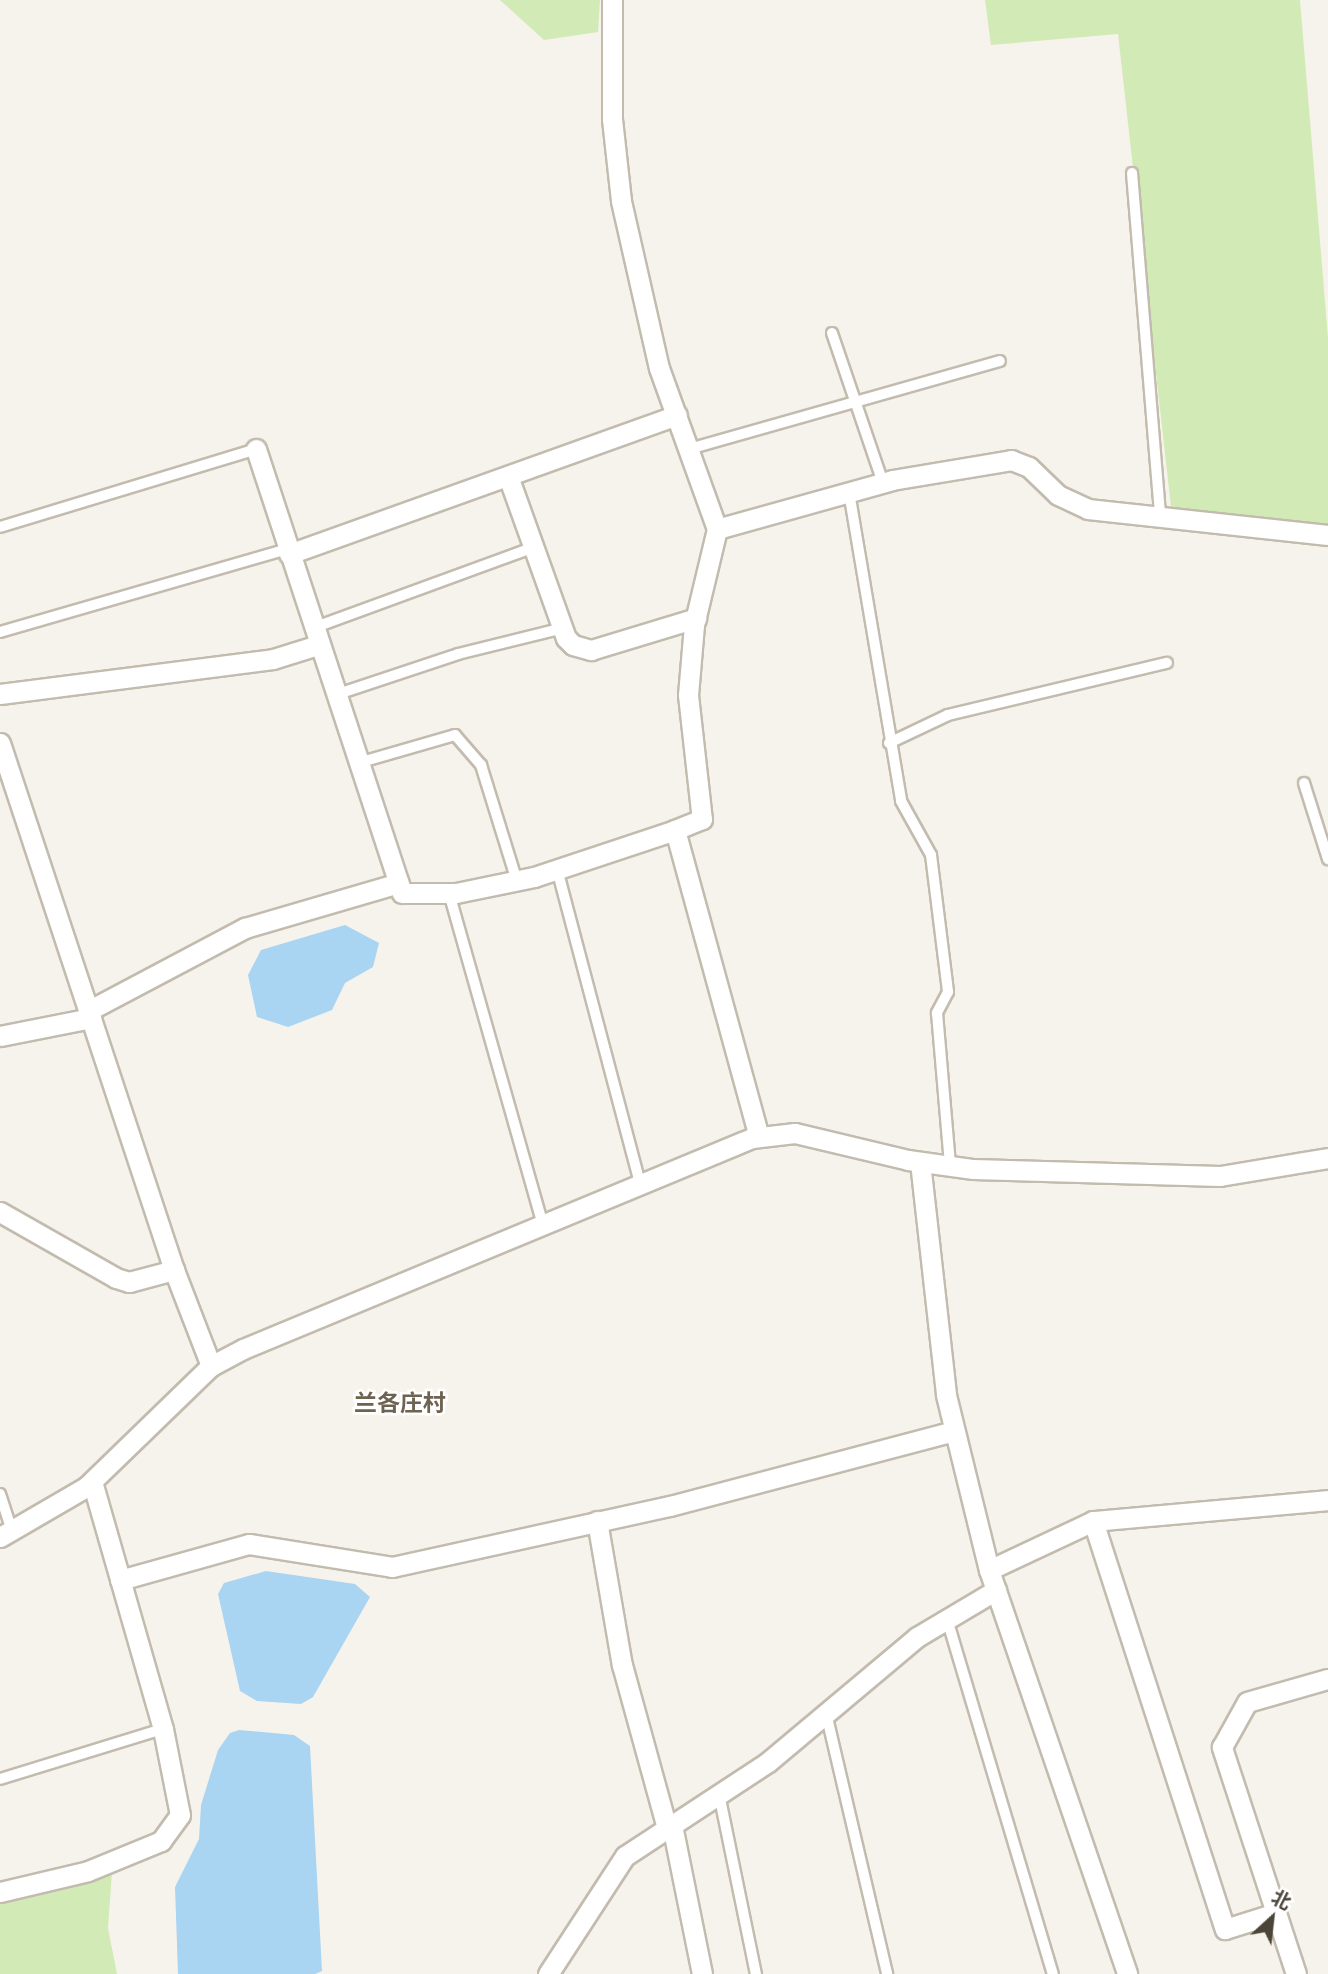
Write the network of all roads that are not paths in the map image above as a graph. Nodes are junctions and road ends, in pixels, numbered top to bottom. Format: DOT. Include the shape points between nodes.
graph roads {
  1 [pos="611,0"];
  2 [pos="1132,173"];
  3 [pos="832,333"];
  4 [pos="1000,361"];
  5 [pos="856,402"];
  6 [pos="677,415"];
  7 [pos="256,449"];
  8 [pos="689,449"];
  9 [pos="508,476"];
  10 [pos="883,483"];
  11 [pos="849,492"];
  12 [pos="1160,518"];
  13 [pos="0,527"];
  14 [pos="717,529"];
  15 [pos="1328,535"];
  16 [pos="534,547"];
  17 [pos="288,551"];
  18 [pos="696,618"];
  19 [pos="563,628"];
  20 [pos="0,632"];
  21 [pos="315,637"];
  22 [pos="1167,663"];
  23 [pos="0,694"];
  24 [pos="334,696"];
  25 [pos="0,743"];
  26 [pos="889,743"];
  27 [pos="358,763"];
  28 [pos="1304,783"];
  29 [pos="8,792"];
  30 [pos="675,830"];
  31 [pos="1328,859"];
  32 [pos="557,868"];
  33 [pos="517,881"];
  34 [pos="399,883"];
  35 [pos="449,893"];
  36 [pos="90,1015"];
  37 [pos="0,1036"];
  38 [pos="759,1137"];
  39 [pos="1328,1157"];
  40 [pos="920,1162"];
  41 [pos="950,1166"];
  42 [pos="640,1183"];
  43 [pos="0,1212"];
  44 [pos="542,1222"];
  45 [pos="174,1270"];
  46 [pos="211,1366"];
  47 [pos="954,1431"];
  48 [pos="92,1482"];
  49 [pos="0,1494"];
  50 [pos="1328,1500"];
  51 [pos="597,1521"];
  52 [pos="1093,1521"];
  53 [pos="6,1534"];
  54 [pos="989,1570"];
  55 [pos="120,1580"];
  56 [pos="996,1590"];
  57 [pos="947,1619"];
  58 [pos="1328,1679"];
  59 [pos="826,1713"];
  60 [pos="163,1730"];
  61 [pos="0,1779"];
  62 [pos="719,1794"];
  63 [pos="669,1827"];
  64 [pos="0,1892"];
  65 [pos="1276,1913"];
  66 [pos="548,1974"];
  67 [pos="702,1974"];
  68 [pos="756,1974"];
  69 [pos="887,1974"];
  70 [pos="1053,1974"];
  71 [pos="1128,1974"];
  72 [pos="1296,1974"];
  1 -- 6 [label="street" via="612,119 621,201 648,331"];
  2 -- 12 [label="lane"];
  3 -- 5 [label="lane"];
  4 -- 5 [label="lane"];
  5 -- 8 [label="lane"];
  5 -- 10 [label="lane"];
  6 -- 8 [label="street"];
  6 -- 9 [label="street"];
  7 -- 13 [label="lane"];
  7 -- 17 [label="street"];
  8 -- 14 [label="street"];
  9 -- 16 [label="street"];
  9 -- 17 [label="street"];
  10 -- 11 [label="street"];
  10 -- 12 [label="street" via="1010,460 1029,467 1069,502"];
  11 -- 14 [label="street"];
  11 -- 26 [label="lane"];
  12 -- 15 [label="street"];
  14 -- 18 [label="street"];
  16 -- 19 [label="street"];
  16 -- 21 [label="lane"];
  17 -- 20 [label="lane"];
  17 -- 21 [label="street"];
  18 -- 19 [label="street" via="591,650 573,645"];
  18 -- 30 [label="street" via="688,695 702,819"];
  19 -- 24 [label="lane" via="458,654"];
  21 -- 23 [label="street" via="273,659"];
  21 -- 24 [label="street"];
  22 -- 26 [label="lane" via="948,715"];
  24 -- 27 [label="street"];
  25 -- 29 [label="street"];
  26 -- 41 [label="lane" via="901,801 931,855 948,992 937,1013"];
  27 -- 33 [label="lane" via="455,735 481,765"];
  27 -- 34 [label="street"];
  28 -- 31 [label="lane"];
  29 -- 36 [label="street"];
  30 -- 32 [label="street"];
  30 -- 38 [label="street"];
  32 -- 33 [label="street"];
  32 -- 42 [label="lane"];
  33 -- 35 [label="street"];
  34 -- 35 [label="street" via="402,893"];
  34 -- 36 [label="street" via="245,928"];
  35 -- 44 [label="lane"];
  36 -- 37 [label="street"];
  36 -- 45 [label="street"];
  38 -- 40 [label="street" via="795,1133"];
  38 -- 42 [label="street"];
  39 -- 41 [label="street" via="1220,1176"];
  40 -- 41 [label="street"];
  40 -- 47 [label="street"];
  42 -- 44 [label="street"];
  43 -- 45 [label="street" via="116,1279 129,1282"];
  44 -- 46 [label="street"];
  45 -- 46 [label="street"];
  46 -- 48 [label="street"];
  47 -- 51 [label="street"];
  47 -- 54 [label="street"];
  48 -- 53 [label="street"];
  48 -- 55 [label="street"];
  49 -- 53 [label="lane"];
  50 -- 52 [label="street"];
  51 -- 55 [label="street" via="392,1567 249,1544"];
  51 -- 63 [label="street" via="622,1665"];
  52 -- 54 [label="street"];
  52 -- 65 [label="street" via="1224,1929"];
  54 -- 56 [label="street"];
  55 -- 60 [label="street"];
  56 -- 57 [label="street"];
  56 -- 71 [label="street"];
  57 -- 59 [label="street" via="917,1637"];
  57 -- 70 [label="lane"];
  58 -- 65 [label="street" via="1247,1702 1222,1747"];
  59 -- 62 [label="street"];
  59 -- 69 [label="lane"];
  60 -- 61 [label="lane"];
  60 -- 64 [label="street" via="180,1808 172,1833 88,1871"];
  62 -- 63 [label="street"];
  62 -- 68 [label="lane"];
  63 -- 66 [label="street" via="613,1868"];
  63 -- 67 [label="street"];
  65 -- 72 [label="street"];
}
